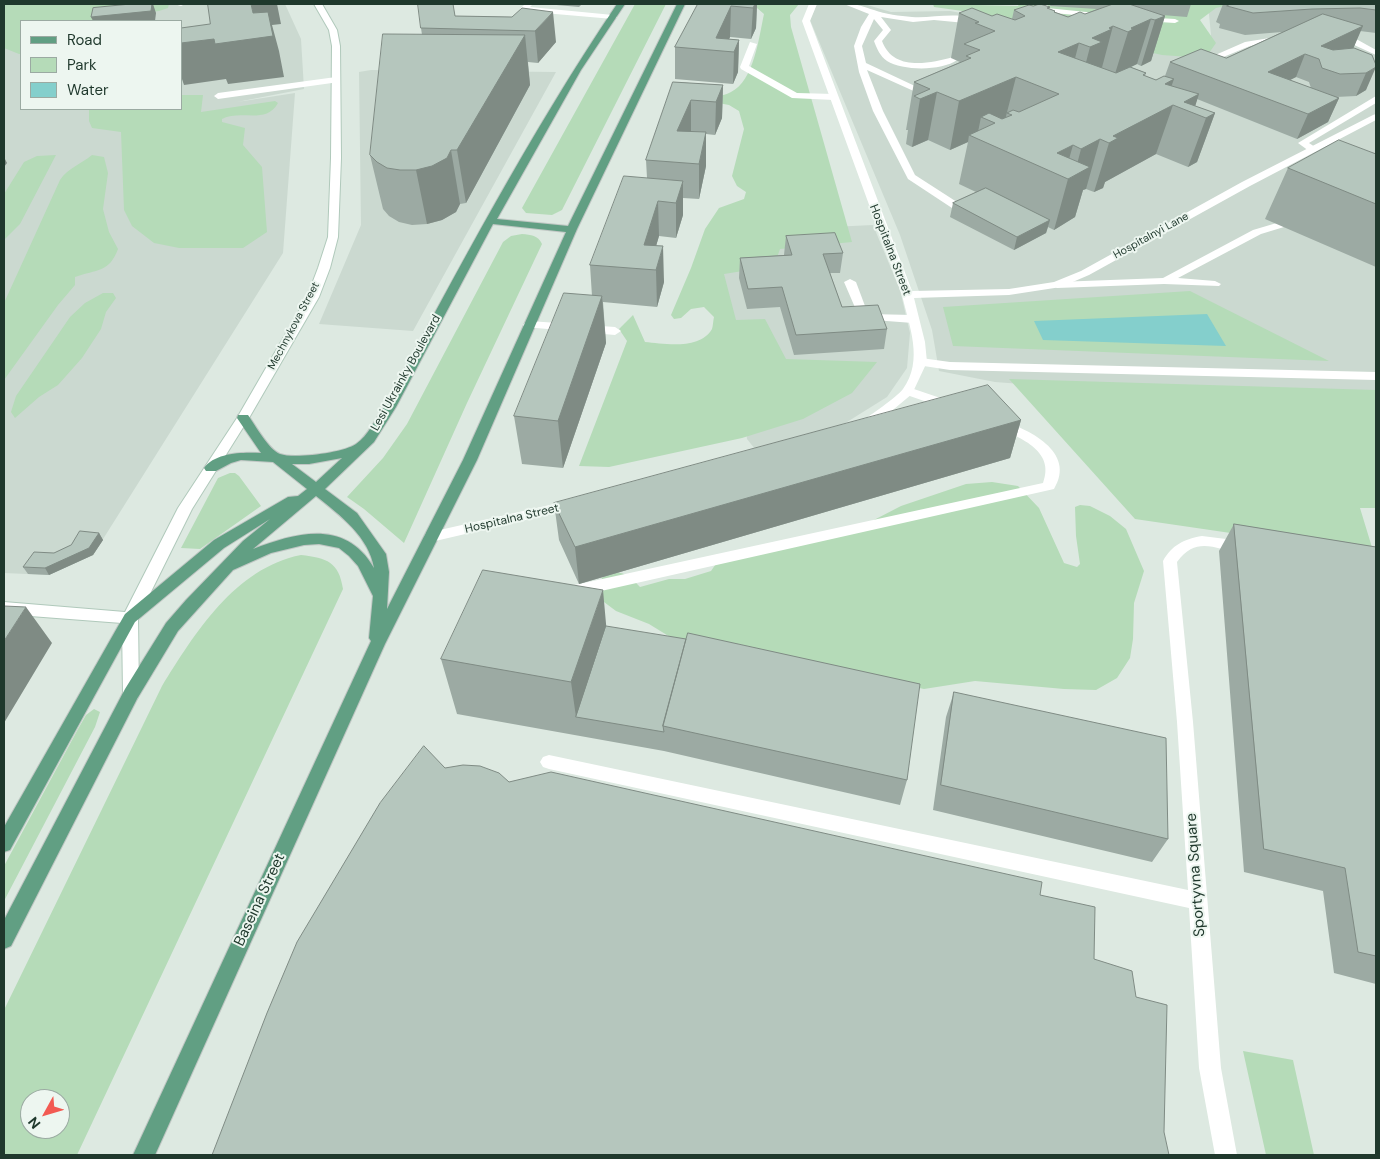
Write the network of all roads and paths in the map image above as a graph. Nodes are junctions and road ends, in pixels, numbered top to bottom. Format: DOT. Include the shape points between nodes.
graph roads {
  1 [pos="318,4"];
  2 [pos="529,4"];
  3 [pos="621,4"];
  4 [pos="681,4"];
  5 [pos="813,4"];
  6 [pos="848,4"];
  7 [pos="1044,4"];
  8 [pos="874,13"];
  9 [pos="612,16"];
  10 [pos="1109,16"];
  11 [pos="1137,18"];
  12 [pos="1175,21"];
  13 [pos="984,24"];
  14 [pos="1329,35"];
  15 [pos="1290,36"];
  16 [pos="753,44"];
  17 [pos="1376,53"];
  18 [pos="953,60"];
  19 [pos="862,65"];
  20 [pos="1194,66"];
  21 [pos="336,80"];
  22 [pos="218,96"];
  23 [pos="834,97"];
  24 [pos="938,98"];
  25 [pos="1376,99"];
  26 [pos="1376,116"];
  27 [pos="1312,149"];
  28 [pos="956,206"];
  29 [pos="490,221"];
  30 [pos="1280,225"];
  31 [pos="572,229"];
  32 [pos="850,282"];
  33 [pos="1164,282"];
  34 [pos="1215,284"];
  35 [pos="1057,285"];
  36 [pos="908,295"];
  37 [pos="913,319"];
  38 [pos="529,325"];
  39 [pos="615,331"];
  40 [pos="921,362"];
  41 [pos="1376,376"];
  42 [pos="908,391"];
  43 [pos="966,412"];
  44 [pos="243,418"];
  45 [pos="984,418"];
  46 [pos="856,431"];
  47 [pos="362,447"];
  48 [pos="275,457"];
  49 [pos="211,468"];
  50 [pos="315,489"];
  51 [pos="592,501"];
  52 [pos="431,537"];
  53 [pos="1254,547"];
  54 [pos="219,574"];
  55 [pos="561,594"];
  56 [pos="379,598"];
  57 [pos="4,608"];
  58 [pos="130,618"];
  59 [pos="377,644"];
  60 [pos="131,694"];
  61 [pos="549,762"];
  62 [pos="4,844"];
  63 [pos="1199,901"];
  64 [pos="4,939"];
  65 [pos="144,1155"];
  66 [pos="1226,1155"];
  1 -- 21 [label="street, Mechnykova Street" via="333,30"];
  2 -- 9 [label="street" via="524,9"];
  3 -- 9 [label="main road, Lesi Ukrainky Boulevard"];
  4 -- 31 [label="main road"];
  5 -- 23 [label="street, Hospitalna Street" via="806,21"];
  6 -- 8 [label="street"];
  7 -- 10 [label="street" via="1043,10"];
  8 -- 13 [label="street" via="913,20 959,19"];
  8 -- 18 [label="street" via="887,30 878,41 880,50 889,59 916,67"];
  8 -- 19 [label="street" via="858,46"];
  9 -- 29 [label="main road, Lesi Ukrainky Boulevard"];
  11 -- 12 [label="street"];
  14 -- 17 [label="street" via="1355,42"];
  15 -- 20 [label="street" via="1248,44"];
  16 -- 23 [label="street" via="744,67 795,96"];
  19 -- 24 [label="street"];
  19 -- 28 [label="street" via="878,111 910,177"];
  21 -- 22 [label="street"];
  21 -- 44 [label="street, Mechnykova Street" via="333,237 313,297"];
  23 -- 36 [label="street, Hospitalna Street"];
  25 -- 27 [label="street" via="1303,143"];
  26 -- 27 [label="street, Hospitalnyi Lane"];
  27 -- 35 [label="street, Hospitalnyi Lane" via="1085,273"];
  29 -- 31 [label="main road"];
  29 -- 47 [label="main road, Lesi Ukrainky Boulevard" via="390,407"];
  30 -- 33 [label="street" via="1258,232"];
  31 -- 38 [label="main road"];
  32 -- 37 [label="street" via="864,317"];
  33 -- 34 [label="street"];
  33 -- 35 [label="street"];
  35 -- 36 [label="street, Hospitalnyi Lane" via="1009,292"];
  36 -- 37 [label="street, Hospitalna Street"];
  37 -- 40 [label="street, Hospitalna Street"];
  38 -- 39 [label="street"];
  38 -- 52 [label="main road" via="474,452"];
  40 -- 41 [label="street" via="950,366"];
  40 -- 42 [label="street"];
  42 -- 43 [label="street"];
  42 -- 46 [label="street" via="888,410"];
  44 -- 48 [label="main road"];
  44 -- 49 [label="street, Mechnykova Street"];
  45 -- 55 [label="street" via="1027,435 1050,456 1054,469 1048,486"];
  47 -- 48 [label="main road" via="309,460"];
  47 -- 50 [label="main road, Lesi Ukrainky Boulevard"];
  48 -- 49 [label="main road" via="241,456"];
  48 -- 50 [label="main road"];
  49 -- 58 [label="street, Mechnykova Street" via="185,508"];
  50 -- 54 [label="main road, Lesi Ukrainky Boulevard"];
  50 -- 56 [label="main road" via="352,517 379,554 382,572"];
  50 -- 58 [label="main road" via="278,507 219,544"];
  51 -- 52 [label="street, Hospitalna Street"];
  52 -- 59 [label="main road"];
  53 -- 63 [label="street, Sportyvna Square" via="1206,540 1187,544 1175,552 1170,561"];
  54 -- 56 [label="main road" via="276,546 324,537 352,549 371,572"];
  54 -- 60 [label="main road, Lesi Ukrainky Boulevard" via="172,628"];
  56 -- 59 [label="main road"];
  57 -- 58 [label="street"];
  58 -- 60 [label="street, Mechnykova Street"];
  58 -- 62 [label="main road"];
  59 -- 65 [label="main road, Baseina Street"];
  60 -- 64 [label="main road"];
  61 -- 63 [label="street"];
  63 -- 66 [label="street, Sportyvna Square" via="1210,1068"];
}
